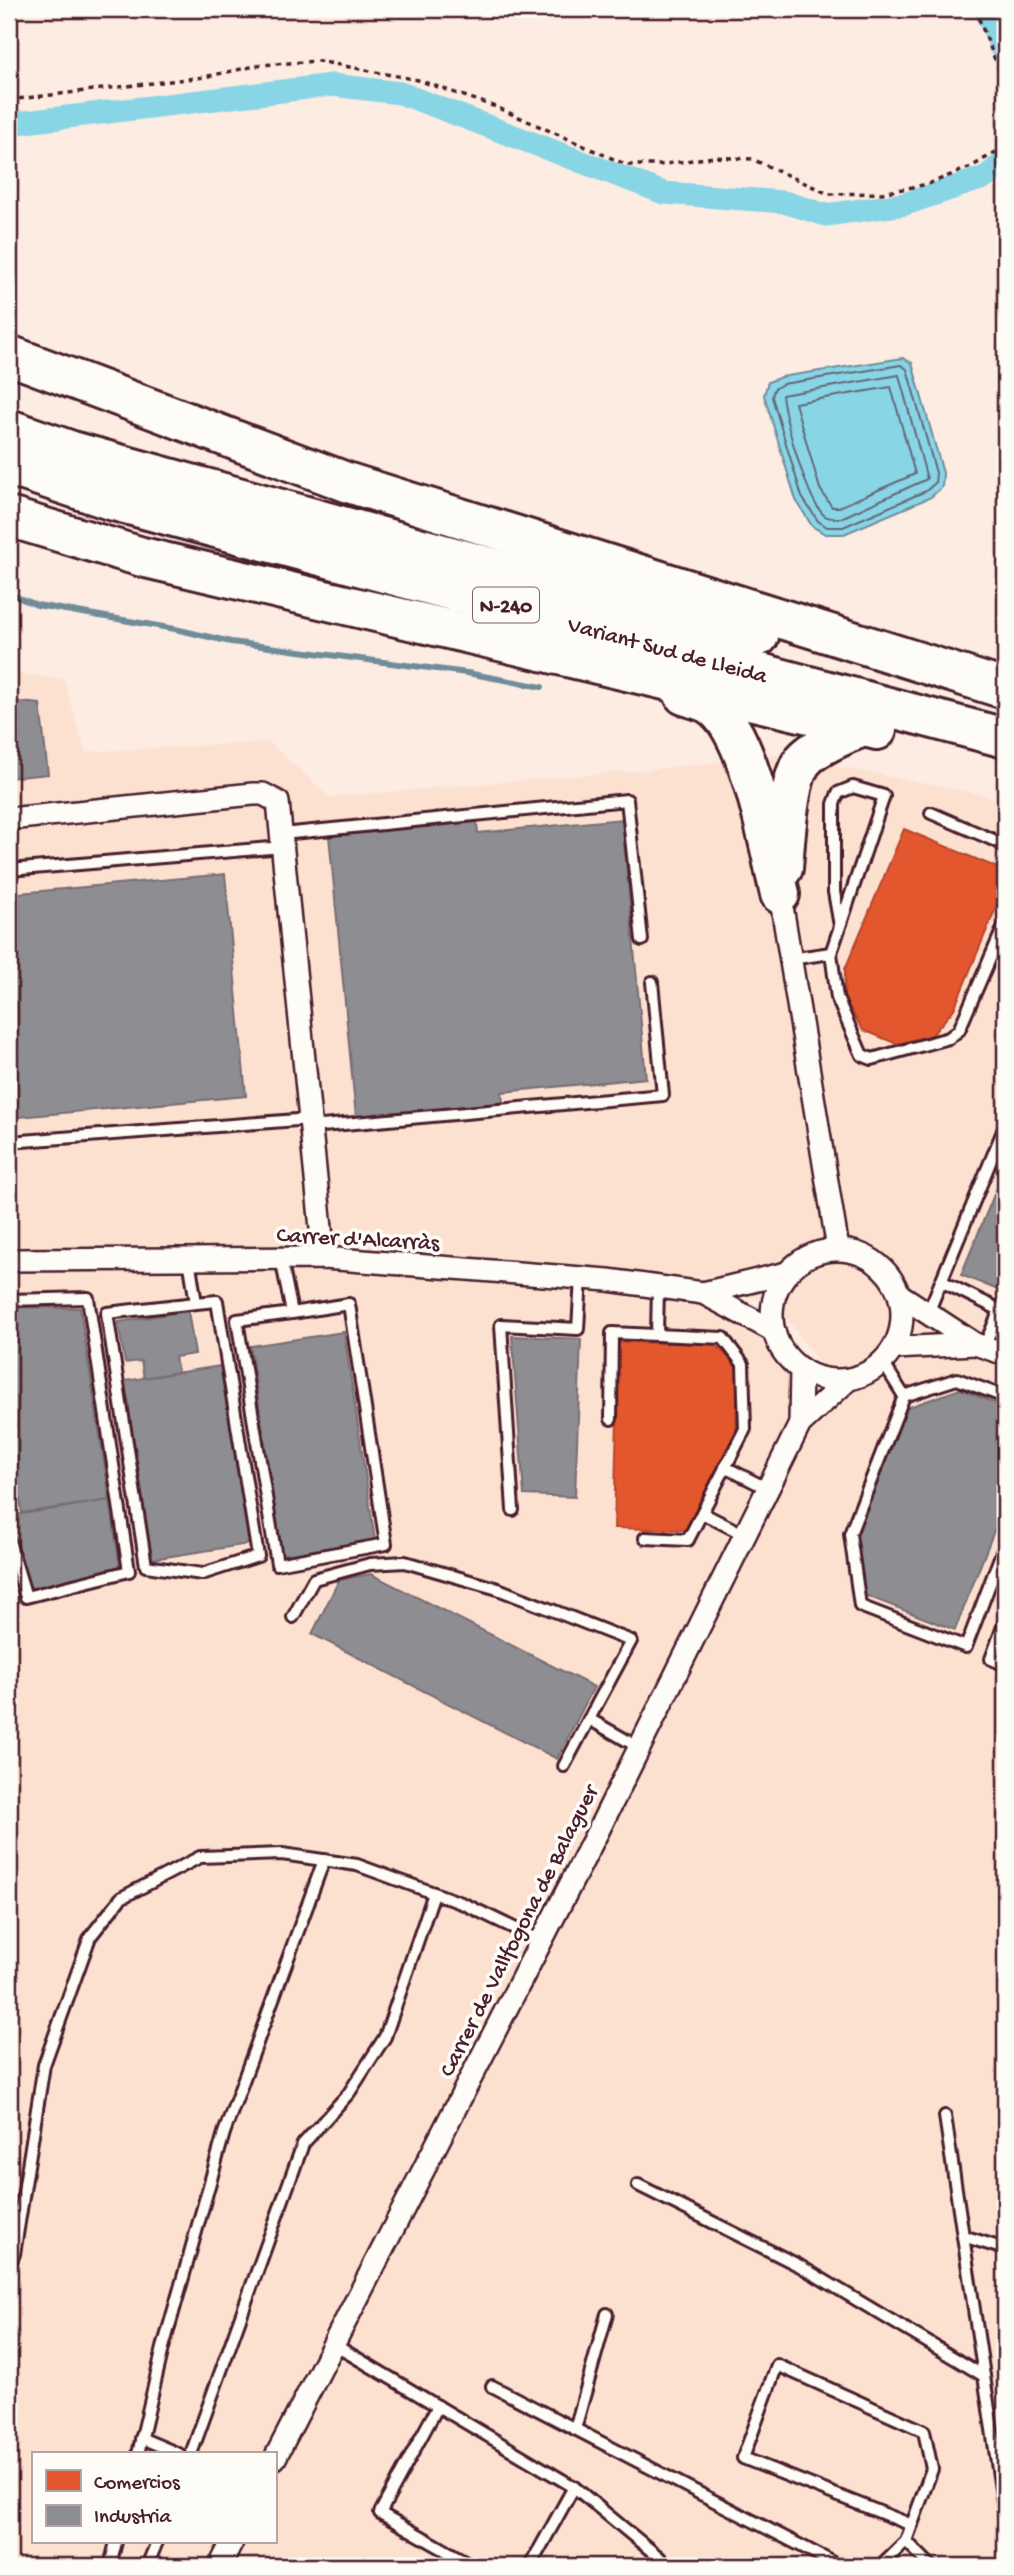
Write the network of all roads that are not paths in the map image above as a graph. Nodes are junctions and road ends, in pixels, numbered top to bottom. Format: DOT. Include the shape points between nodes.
graph roads {
  1 [pos="9,355"];
  2 [pos="9,429"];
  3 [pos="9,466"];
  4 [pos="9,517"];
  5 [pos="886,652"];
  6 [pos="603,666"];
  7 [pos="1005,677"];
  8 [pos="1005,689"];
  9 [pos="1005,698"];
  10 [pos="863,727"];
  11 [pos="1005,738"];
  12 [pos="1005,760"];
  13 [pos="931,813"];
  14 [pos="9,819"];
  15 [pos="283,840"];
  16 [pos="1005,845"];
  17 [pos="9,870"];
  18 [pos="780,894"];
  19 [pos="1005,924"];
  20 [pos="840,926"];
  21 [pos="642,940"];
  22 [pos="831,953"];
  23 [pos="790,959"];
  24 [pos="652,982"];
  25 [pos="311,1123"];
  26 [pos="1005,1126"];
  27 [pos="9,1142"];
  28 [pos="838,1249"];
  29 [pos="281,1258"];
  30 [pos="324,1258"];
  31 [pos="189,1259"];
  32 [pos="9,1260"];
  33 [pos="787,1273"];
  34 [pos="581,1278"];
  35 [pos="941,1281"];
  36 [pos="658,1287"];
  37 [pos="703,1293"];
  38 [pos="900,1295"];
  39 [pos="9,1300"];
  40 [pos="196,1303"];
  41 [pos="292,1312"];
  42 [pos="928,1313"];
  43 [pos="774,1331"];
  44 [pos="657,1334"];
  45 [pos="980,1346"];
  46 [pos="888,1354"];
  47 [pos="1005,1354"];
  48 [pos="801,1369"];
  49 [pos="849,1379"];
  50 [pos="904,1396"];
  51 [pos="1005,1396"];
  52 [pos="611,1419"];
  53 [pos="800,1424"];
  54 [pos="725,1467"];
  55 [pos="768,1489"];
  56 [pos="513,1510"];
  57 [pos="702,1513"];
  58 [pos="745,1535"];
  59 [pos="645,1538"];
  60 [pos="9,1541"];
  61 [pos="1005,1544"];
  62 [pos="293,1617"];
  63 [pos="1005,1620"];
  64 [pos="1005,1665"];
  65 [pos="589,1719"];
  66 [pos="640,1748"];
  67 [pos="564,1766"];
  68 [pos="324,1860"];
  69 [pos="433,1893"];
  70 [pos="541,1941"];
  71 [pos="945,2116"];
  72 [pos="638,2185"];
  73 [pos="963,2236"];
  74 [pos="1005,2249"];
  75 [pos="9,2266"];
  76 [pos="607,2314"];
  77 [pos="333,2344"];
  78 [pos="984,2376"];
  79 [pos="492,2386"];
  80 [pos="438,2406"];
  81 [pos="575,2429"];
  82 [pos="141,2438"];
  83 [pos="138,2452"];
  84 [pos="174,2452"];
  85 [pos="192,2452"];
  86 [pos="276,2456"];
  87 [pos="574,2487"];
  88 [pos="1005,2514"];
  89 [pos="912,2525"];
  90 [pos="906,2541"];
  91 [pos="116,2544"];
  92 [pos="156,2544"];
  93 [pos="231,2544"];
  94 [pos="110,2566"];
  95 [pos="147,2566"];
  96 [pos="220,2566"];
  97 [pos="473,2566"];
  98 [pos="530,2566"];
  99 [pos="655,2566"];
  100 [pos="840,2566"];
  101 [pos="880,2566"];
  102 [pos="932,2566"];
  1 -- 5 [label="highway" via="349,483"];
  2 -- 9 [label="highway, Variant Sud de Lleida / N-240" via="72,451 587,594"];
  3 -- 11 [label="highway, Variant Sud de Lleida / N-240" via="110,500"];
  4 -- 6 [label="highway, N-240" via="142,557"];
  5 -- 7 [label="highway"];
  5 -- 8 [label="highway"];
  6 -- 10 [label="highway, N-240"];
  6 -- 18 [label="highway" via="711,705 737,736"];
  10 -- 12 [label="highway, N-240"];
  10 -- 18 [label="highway" via="802,762 790,800"];
  13 -- 16 [label="lane"];
  14 -- 15 [label="street" via="263,794 278,802"];
  15 -- 17 [label="lane"];
  15 -- 21 [label="lane" via="627,800"];
  15 -- 25 [label="street"];
  18 -- 23 [label="street"];
  19 -- 22 [label="lane" via="959,1030 949,1038 872,1059 862,1055 837,998"];
  20 -- 20 [label="lane" via="884,796 853,787 838,793 834,804 834,892"];
  20 -- 22 [label="lane"];
  22 -- 23 [label="lane"];
  23 -- 28 [label="street"];
  24 -- 25 [label="lane" via="663,1095"];
  25 -- 27 [label="lane"];
  25 -- 30 [label="street"];
  26 -- 35 [label="lane"];
  28 -- 33 [label="street" via="810,1256"];
  28 -- 38 [label="street" via="865,1255 887,1271"];
  29 -- 30 [label="street, Carrer d'Alcarràs"];
  29 -- 31 [label="street, Carrer d'Alcarràs"];
  29 -- 41 [label="lane"];
  30 -- 34 [label="street, Carrer d'Alcarràs"];
  31 -- 32 [label="street, Carrer d'Alcarràs"];
  31 -- 40 [label="lane"];
  33 -- 37 [label="street, Carrer d'Alcarràs"];
  33 -- 43 [label="street" via="774,1300"];
  34 -- 36 [label="street, Carrer d'Alcarràs"];
  34 -- 56 [label="lane" via="578,1329 500,1325"];
  35 -- 42 [label="lane"];
  35 -- 45 [label="lane" via="1000,1310"];
  36 -- 37 [label="street, Carrer d'Alcarràs"];
  36 -- 44 [label="lane"];
  37 -- 43 [label="street, Carrer d'Alcarràs"];
  38 -- 42 [label="street"];
  38 -- 46 [label="street" via="903,1322"];
  39 -- 60 [label="lane" via="88,1298 129,1571 26,1597"];
  40 -- 40 [label="lane" via="107,1312 146,1566 202,1574 258,1556 217,1301"];
  41 -- 41 [label="lane" via="237,1320 277,1564 386,1544 349,1304"];
  42 -- 45 [label="street"];
  43 -- 48 [label="street" via="781,1348"];
  44 -- 52 [label="lane" via="612,1333"];
  44 -- 54 [label="lane" via="723,1338 743,1364 745,1429"];
  45 -- 46 [label="street"];
  45 -- 47 [label="street"];
  46 -- 49 [label="street" via="874,1368"];
  46 -- 50 [label="lane"];
  48 -- 49 [label="street" via="816,1376"];
  48 -- 53 [label="street"];
  49 -- 53 [label="street"];
  50 -- 51 [label="lane" via="957,1379"];
  50 -- 61 [label="lane" via="850,1534 860,1606 966,1647"];
  53 -- 55 [label="street, Carrer de Vallfogona de Balaguer"];
  54 -- 55 [label="lane"];
  54 -- 57 [label="lane"];
  55 -- 58 [label="street, Carrer de Vallfogona de Balaguer"];
  57 -- 58 [label="lane"];
  57 -- 59 [label="lane" via="688,1540"];
  58 -- 66 [label="street, Carrer de Vallfogona de Balaguer"];
  62 -- 65 [label="lane" via="314,1579 370,1564 405,1562 498,1589 631,1642"];
  63 -- 64 [label="lane" via="990,1659"];
  65 -- 66 [label="lane"];
  65 -- 67 [label="lane"];
  66 -- 70 [label="street, Carrer de Vallfogona de Balaguer"];
  68 -- 69 [label="lane" via="357,1865"];
  68 -- 75 [label="lane" via="282,1854 200,1857 121,1898 90,1937 44,2065"];
  68 -- 82 [label="lane" via="224,2133"];
  69 -- 70 [label="lane"];
  69 -- 85 [label="lane" via="385,2037 349,2092 303,2144"];
  70 -- 77 [label="street, Carrer de Vallfogona de Balaguer"];
  71 -- 73 [label="lane"];
  72 -- 78 [label="lane" via="800,2266"];
  73 -- 74 [label="lane"];
  73 -- 78 [label="lane"];
  76 -- 81 [label="lane"];
  77 -- 80 [label="lane"];
  77 -- 86 [label="street, Carrer de Vallfogona de Balaguer"];
  78 -- 88 [label="lane"];
  79 -- 81 [label="lane"];
  80 -- 87 [label="lane"];
  80 -- 97 [label="lane" via="380,2513"];
  81 -- 100 [label="lane"];
  82 -- 83 [label="lane"];
  82 -- 84 [label="lane"];
  87 -- 98 [label="lane"];
  87 -- 99 [label="lane" via="660,2558"];
  89 -- 89 [label="lane" via="932,2469 924,2431 777,2365 743,2458"];
  89 -- 90 [label="lane"];
  90 -- 101 [label="lane"];
  90 -- 102 [label="lane"];
  91 -- 94 [label="lane"];
  92 -- 95 [label="lane"];
  93 -- 96 [label="street"];
}
